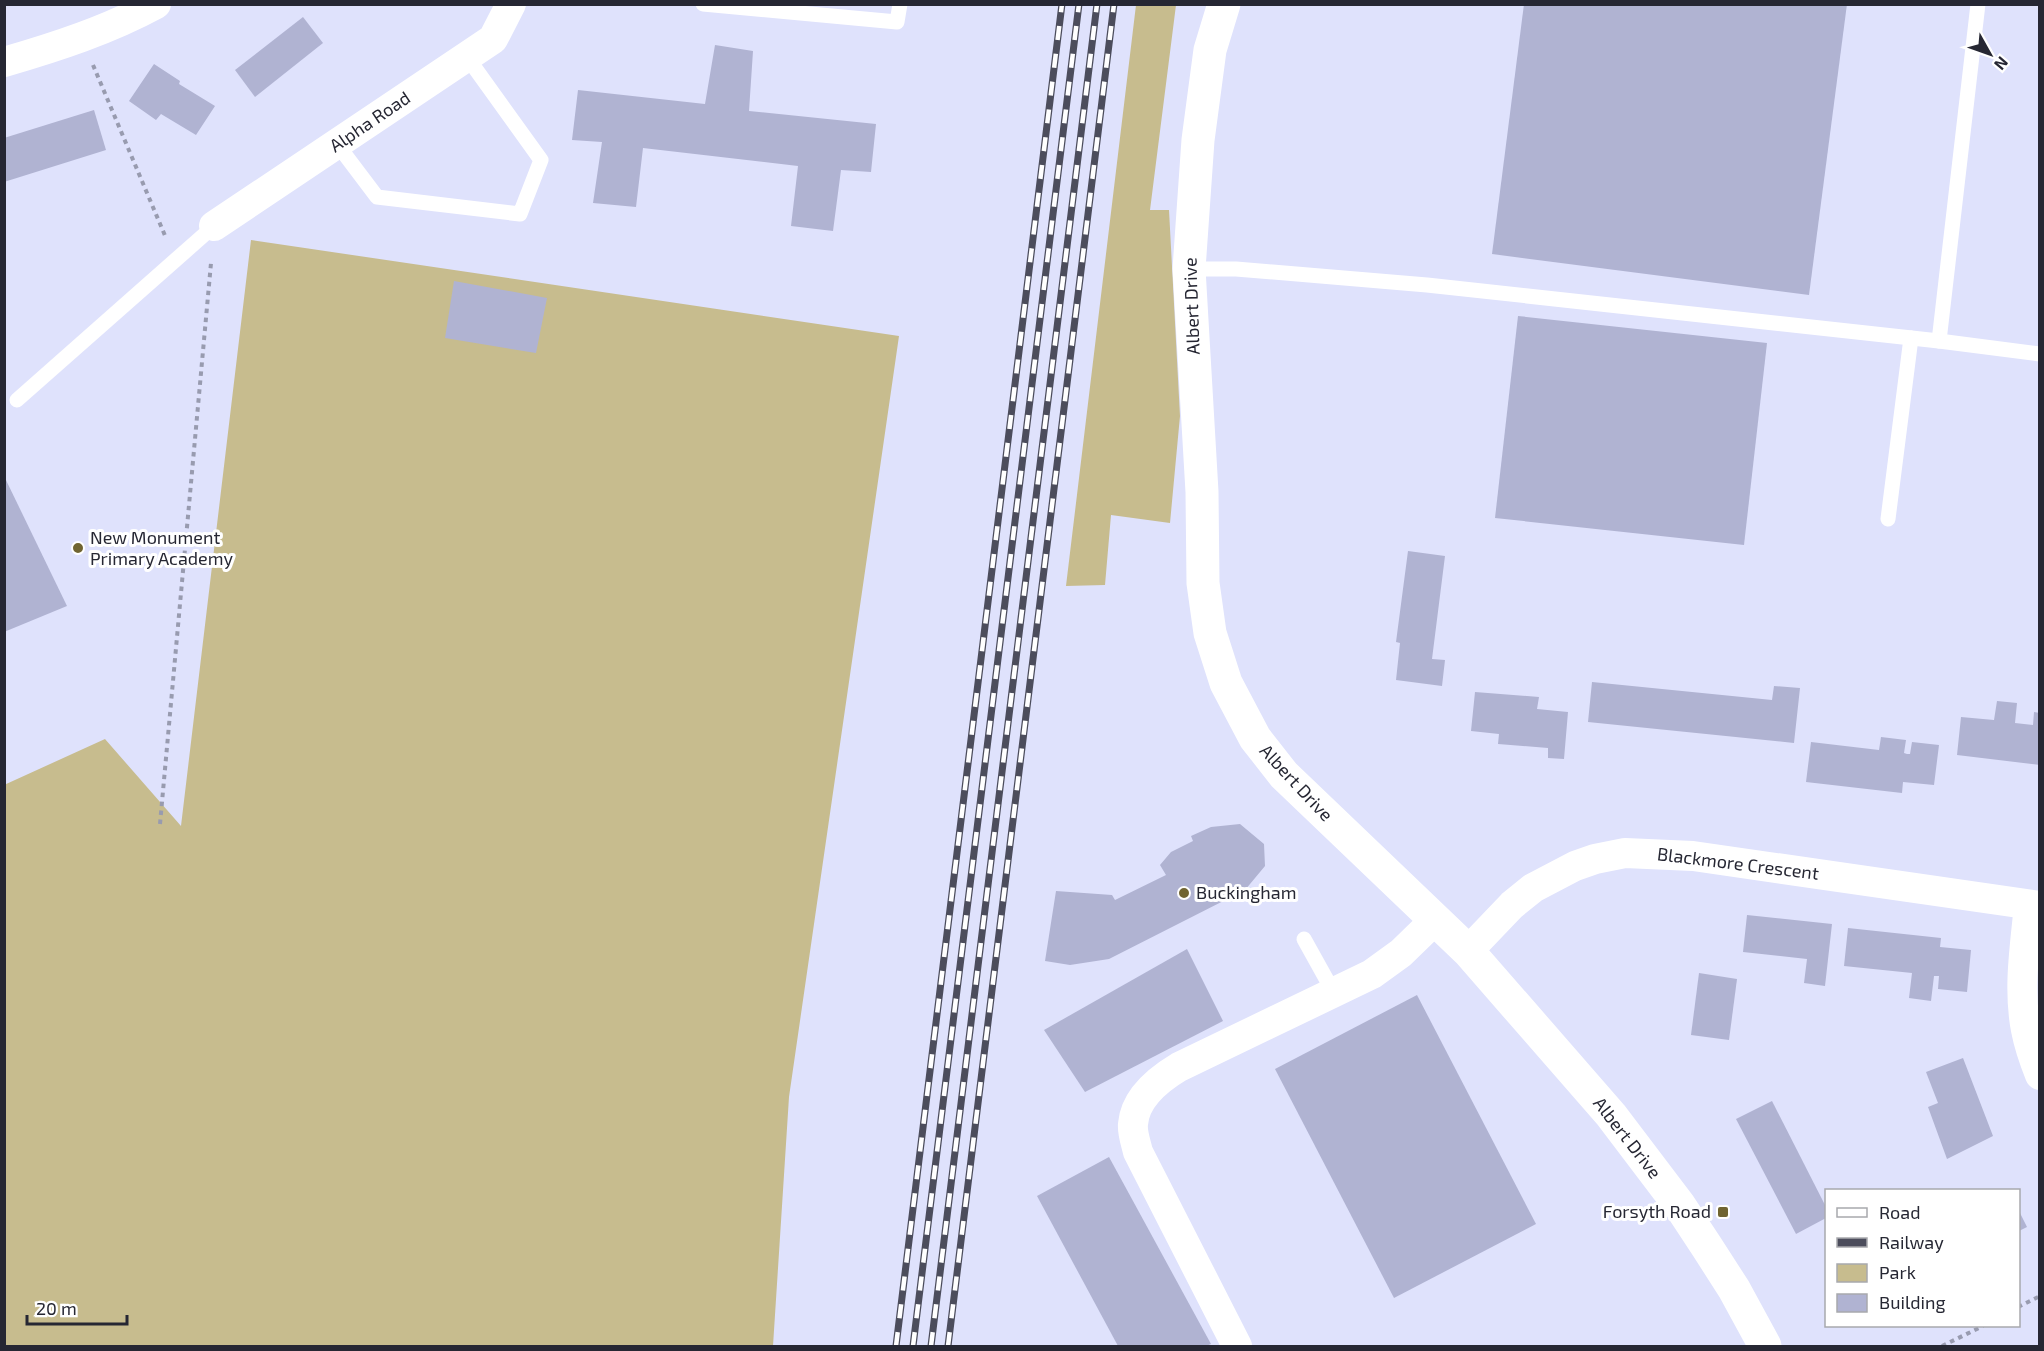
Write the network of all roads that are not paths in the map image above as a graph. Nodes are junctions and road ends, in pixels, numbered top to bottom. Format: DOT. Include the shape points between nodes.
graph roads {
  1 [pos="156,4"];
  2 [pos="511,4"];
  3 [pos="703,4"];
  4 [pos="900,4"];
  5 [pos="1224,4"];
  6 [pos="1978,4"];
  7 [pos="466,57"];
  8 [pos="4,62"];
  9 [pos="337,144"];
  10 [pos="214,226"];
  11 [pos="1189,269"];
  12 [pos="1911,338"];
  13 [pos="1939,341"];
  14 [pos="2040,354"];
  15 [pos="17,400"];
  16 [pos="1888,519"];
  17 [pos="2034,905"];
  18 [pos="1436,919"];
  19 [pos="1304,939"];
  20 [pos="1468,951"];
  21 [pos="1335,993"];
  22 [pos="2040,1075"];
  23 [pos="1237,1347"];
  24 [pos="1765,1347"];
  1 -- 8 [label="street" via="81,37"];
  2 -- 7 [label="street, Alpha Road" via="493,39"];
  3 -- 4 [label="lane" via="897,22"];
  5 -- 11 [label="street, Albert Drive" via="1210,50 1198,140"];
  6 -- 13 [label="lane"];
  7 -- 9 [label="street, Alpha Road"];
  7 -- 9 [label="lane" via="541,160 520,214 377,197"];
  9 -- 10 [label="street, Alpha Road"];
  10 -- 15 [label="lane"];
  11 -- 12 [label="lane" via="1236,269 1426,285"];
  11 -- 18 [label="street, Albert Drive" via="1202,492 1203,583 1210,633 1227,683 1255,738 1284,775"];
  12 -- 13 [label="lane"];
  12 -- 16 [label="lane"];
  13 -- 14 [label="lane"];
  17 -- 20 [label="street, Blackmore Crescent" via="1693,856 1625,852 1575,866 1533,888"];
  17 -- 22 [label="street" via="2023,963 2023,1007 2029,1046"];
  18 -- 20 [label="street, Albert Drive"];
  18 -- 21 [label="street" via="1388,964"];
  19 -- 21 [label="lane"];
  20 -- 24 [label="street, Albert Drive" via="1647,1161 1723,1272"];
  21 -- 23 [label="street" via="1179,1067 1152,1087 1135,1113 1132,1125 1138,1152"];
}
